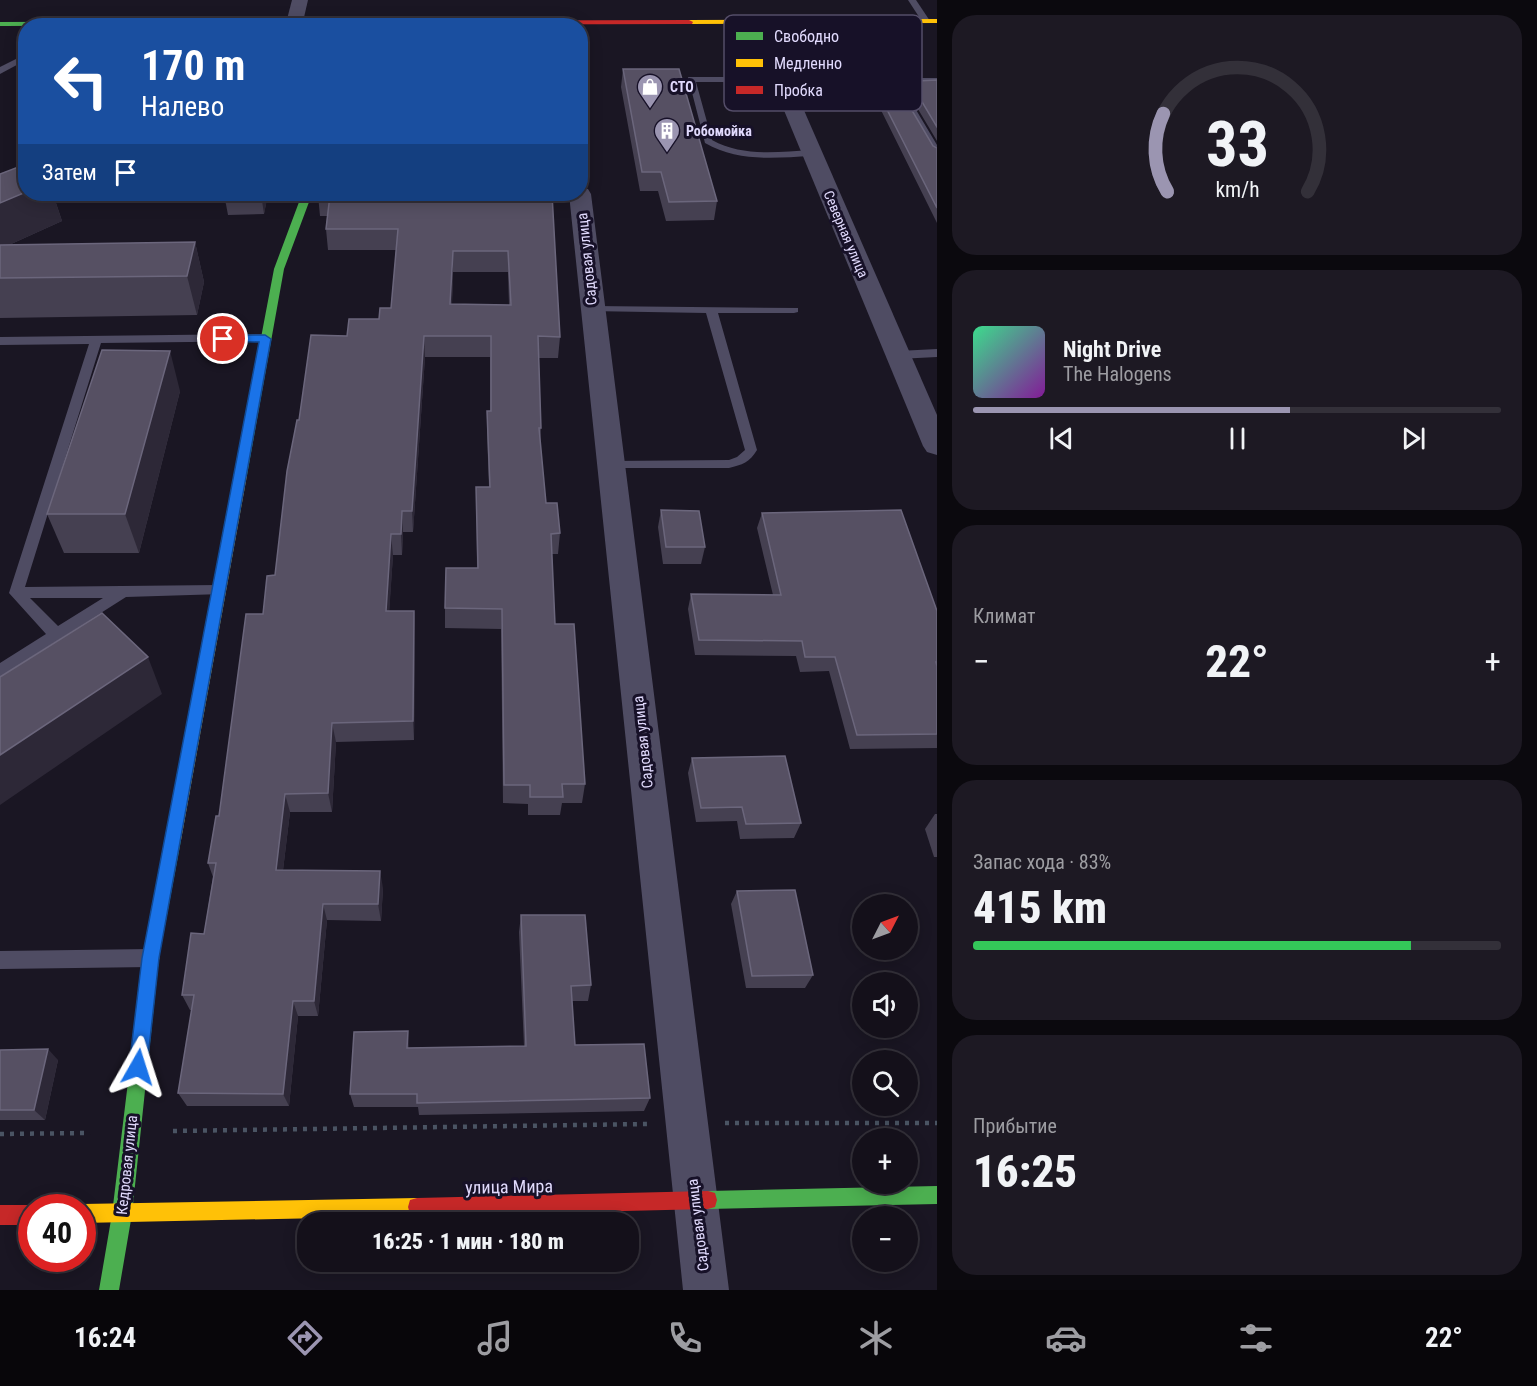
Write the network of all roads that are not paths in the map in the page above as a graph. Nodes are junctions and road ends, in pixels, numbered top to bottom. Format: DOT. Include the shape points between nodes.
graph roads {
  1 [pos="300,0"];
  2 [pos="912,0"];
  3 [pos="296,18"];
  4 [pos="724,21"];
  5 [pos="931,21"];
  6 [pos="588,23"];
  7 [pos="0,24"];
  8 [pos="18,24"];
  9 [pos="18,61"];
  10 [pos="0,71"];
  11 [pos="724,81"];
  12 [pos="794,111"];
  13 [pos="912,111"];
  14 [pos="811,153"];
  15 [pos="937,153"];
  16 [pos="304,201"];
  17 [pos="581,201"];
  18 [pos="593,309"];
  19 [pos="711,310"];
  20 [pos="795,310"];
  21 [pos="265,339"];
  22 [pos="96,340"];
  23 [pos="0,341"];
  24 [pos="24,341"];
  25 [pos="0,352"];
  26 [pos="937,353"];
  27 [pos="898,355"];
  28 [pos="937,446"];
  29 [pos="611,465"];
  30 [pos="218,590"];
  31 [pos="123,592"];
  32 [pos="16,593"];
  33 [pos="57,634"];
  34 [pos="0,671"];
  35 [pos="151,958"];
  36 [pos="0,960"];
  37 [pos="937,1195"];
  38 [pos="695,1201"];
  39 [pos="96,1214"];
  40 [pos="122,1214"];
  41 [pos="0,1215"];
  42 [pos="18,1215"];
  43 [pos="110,1290"];
  44 [pos="706,1290"];
  1 -- 3 [label="street"];
  2 -- 5 [label="lane"];
  4 -- 6 [label="street"];
  7 -- 8 [label="street"];
  9 -- 10 [label="lane"];
  11 -- 14 [label="lane" via="691,79 708,141 721,150 742,154"];
  12 -- 14 [label="street, Северная улица"];
  13 -- 15 [label="lane"];
  14 -- 27 [label="street, Северная улица"];
  16 -- 21 [label="street, Кедровая улица" via="279,269"];
  17 -- 18 [label="street, Садовая улица"];
  18 -- 19 [label="lane"];
  18 -- 29 [label="street, Садовая улица"];
  19 -- 20 [label="lane"];
  19 -- 29 [label="lane" via="751,450 748,457 729,464"];
  21 -- 22 [label="lane"];
  21 -- 30 [label="street, Кедровая улица"];
  22 -- 24 [label="lane"];
  22 -- 32 [label="lane"];
  23 -- 24 [label="lane"];
  24 -- 25 [label="lane"];
  26 -- 27 [label="lane"];
  27 -- 28 [label="street, Северная улица"];
  29 -- 38 [label="street, Садовая улица"];
  30 -- 31 [label="lane"];
  30 -- 35 [label="street, Кедровая улица"];
  31 -- 32 [label="lane"];
  31 -- 33 [label="lane"];
  32 -- 33 [label="lane"];
  33 -- 34 [label="lane"];
  35 -- 36 [label="lane"];
  35 -- 40 [label="street, Кедровая улица"];
  37 -- 38 [label="street, улица Мира"];
  38 -- 40 [label="street, улица Мира"];
  38 -- 44 [label="street, Садовая улица"];
  39 -- 40 [label="street, улица Мира"];
  40 -- 43 [label="street, Кедровая улица"];
  41 -- 42 [label="street"];
}
